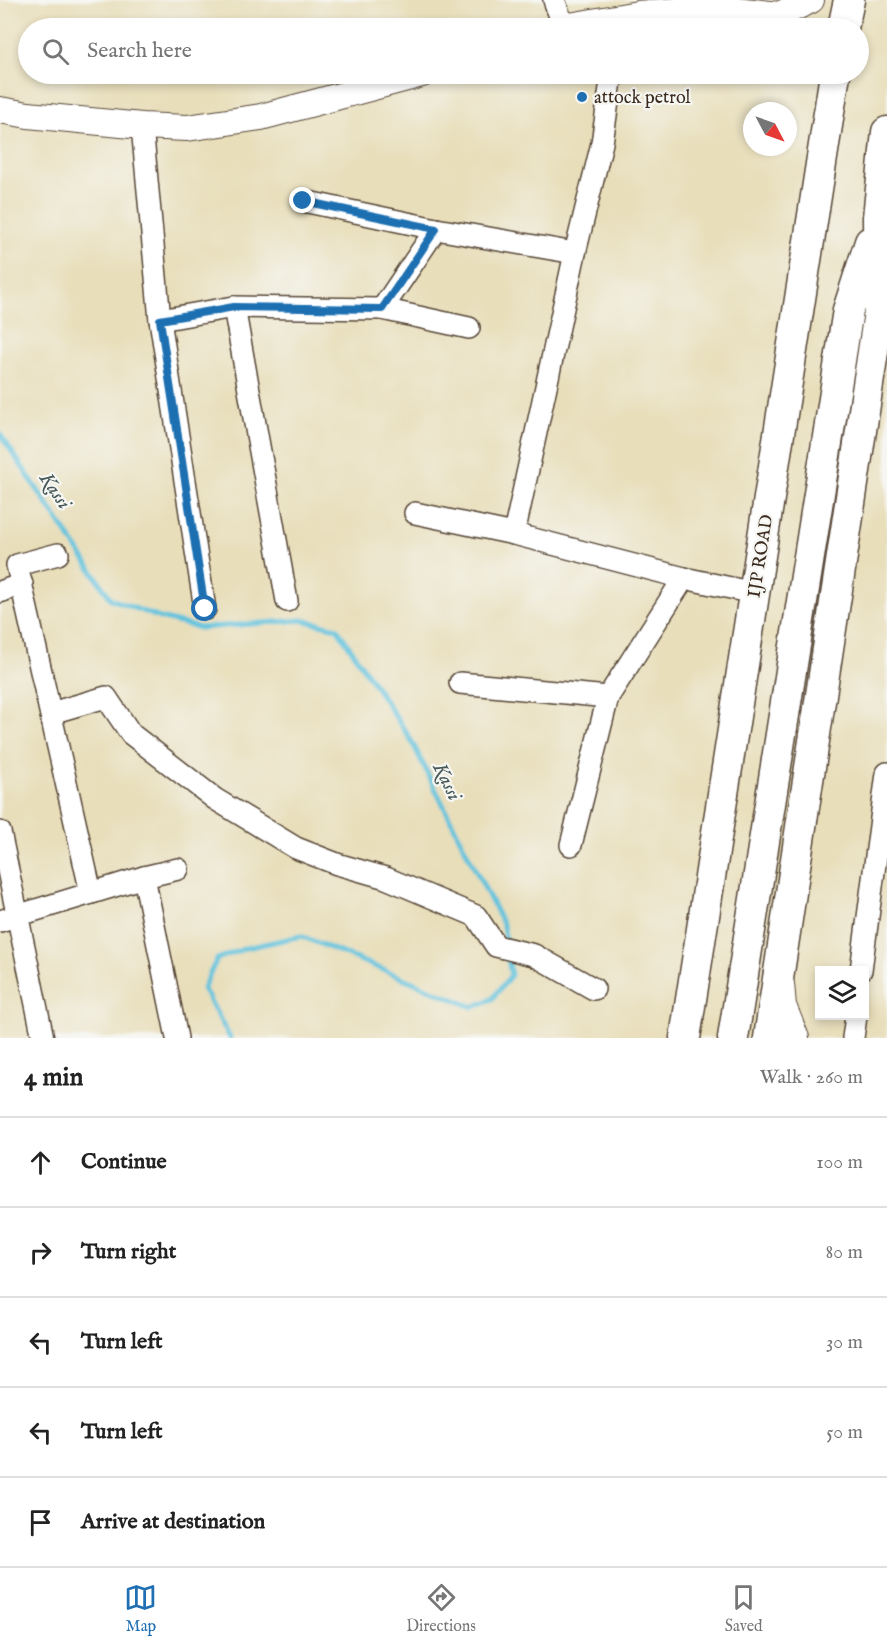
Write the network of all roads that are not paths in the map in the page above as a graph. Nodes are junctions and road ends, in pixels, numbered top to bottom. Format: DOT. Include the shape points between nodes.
graph roads {
  1 [pos="554,0"];
  2 [pos="812,0"];
  3 [pos="849,0"];
  4 [pos="558,18"];
  5 [pos="630,18"];
  6 [pos="766,18"];
  7 [pos="790,18"];
  8 [pos="845,18"];
  9 [pos="385,84"];
  10 [pos="611,84"];
  11 [pos="828,84"];
  12 [pos="0,110"];
  13 [pos="142,126"];
  14 [pos="887,132"];
  15 [pos="303,201"];
  16 [pos="878,217"];
  17 [pos="436,229"];
  18 [pos="575,253"];
  19 [pos="234,307"];
  20 [pos="382,309"];
  21 [pos="160,320"];
  22 [pos="469,328"];
  23 [pos="415,513"];
  24 [pos="514,534"];
  25 [pos="58,554"];
  26 [pos="684,578"];
  27 [pos="22,584"];
  28 [pos="0,592"];
  29 [pos="754,593"];
  30 [pos="287,601"];
  31 [pos="205,609"];
  32 [pos="460,683"];
  33 [pos="608,697"];
  34 [pos="51,713"];
  35 [pos="887,772"];
  36 [pos="0,832"];
  37 [pos="571,845"];
  38 [pos="178,869"];
  39 [pos="144,877"];
  40 [pos="92,893"];
  41 [pos="9,918"];
  42 [pos="862,966"];
  43 [pos="780,972"];
  44 [pos="594,989"];
  45 [pos="855,1020"];
  46 [pos="44,1038"];
  47 [pos="177,1038"];
  48 [pos="685,1038"];
  49 [pos="733,1038"];
  50 [pos="769,1038"];
  51 [pos="796,1038"];
  52 [pos="853,1038"];
  1 -- 4 [label="street"];
  2 -- 7 [label="main road"];
  3 -- 8 [label="highway"];
  5 -- 6 [label="main road" via="638,14 717,8"];
  9 -- 13 [label="main road" via="261,117 187,128"];
  10 -- 18 [label="street" via="602,143"];
  11 -- 29 [label="highway, IJP ROAD"];
  12 -- 13 [label="main road"];
  13 -- 21 [label="street"];
  14 -- 16 [label="highway"];
  15 -- 17 [label="street"];
  16 -- 43 [label="highway" via="879,312"];
  16 -- 49 [label="highway" via="848,310"];
  17 -- 18 [label="street"];
  17 -- 20 [label="street"];
  18 -- 24 [label="street"];
  19 -- 20 [label="street"];
  19 -- 21 [label="street"];
  19 -- 30 [label="street"];
  20 -- 22 [label="street"];
  21 -- 31 [label="street"];
  23 -- 24 [label="street"];
  24 -- 26 [label="street"];
  25 -- 27 [label="street" via="17,566"];
  26 -- 29 [label="street"];
  26 -- 33 [label="street"];
  27 -- 28 [label="street"];
  27 -- 34 [label="street"];
  29 -- 48 [label="highway, IJP ROAD"];
  32 -- 33 [label="street"];
  33 -- 37 [label="street"];
  34 -- 40 [label="street"];
  34 -- 44 [label="street" via="106,698 131,734 215,799 296,848 386,878 476,916 496,946 534,955"];
  35 -- 42 [label="street"];
  36 -- 41 [label="street"];
  38 -- 39 [label="street"];
  39 -- 40 [label="street"];
  39 -- 47 [label="street"];
  40 -- 41 [label="street"];
  41 -- 46 [label="street"];
  43 -- 50 [label="highway"];
  43 -- 51 [label="main road" via="783,1006"];
  45 -- 52 [label="street"];
}
